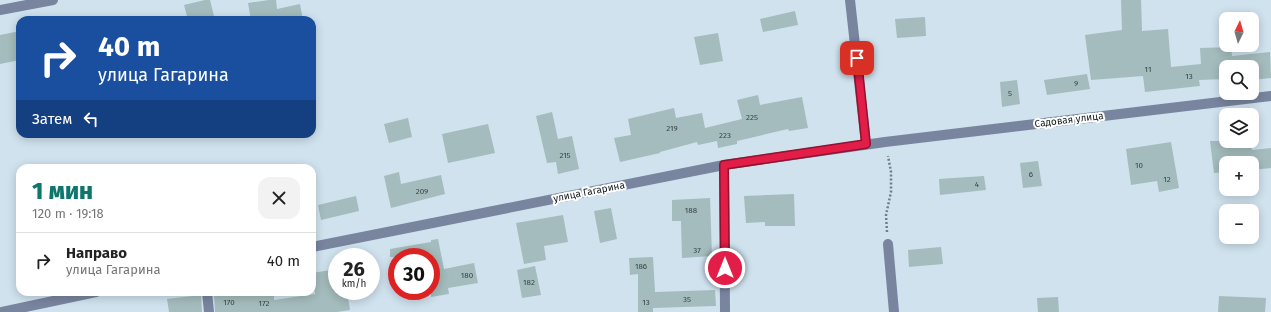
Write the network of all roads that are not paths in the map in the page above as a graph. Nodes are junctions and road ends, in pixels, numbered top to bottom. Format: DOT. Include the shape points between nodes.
graph roads {
  1 [pos="53,0"];
  2 [pos="850,0"];
  3 [pos="0,10"];
  4 [pos="1271,96"];
  5 [pos="866,144"];
  6 [pos="724,165"];
  7 [pos="888,244"];
  8 [pos="316,246"];
  9 [pos="77,296"];
  10 [pos="207,296"];
  11 [pos="2,312"];
  12 [pos="209,312"];
  13 [pos="725,312"];
  14 [pos="894,312"];
  1 -- 3 [label="street"];
  2 -- 5 [label="street"];
  4 -- 5 [label="street, Садовая улица"];
  5 -- 6 [label="street, улица Гагарина"];
  6 -- 8 [label="street, улица Гагарина"];
  6 -- 13 [label="street"];
  7 -- 14 [label="street"];
  9 -- 11 [label="street"];
  10 -- 12 [label="street"];
}
